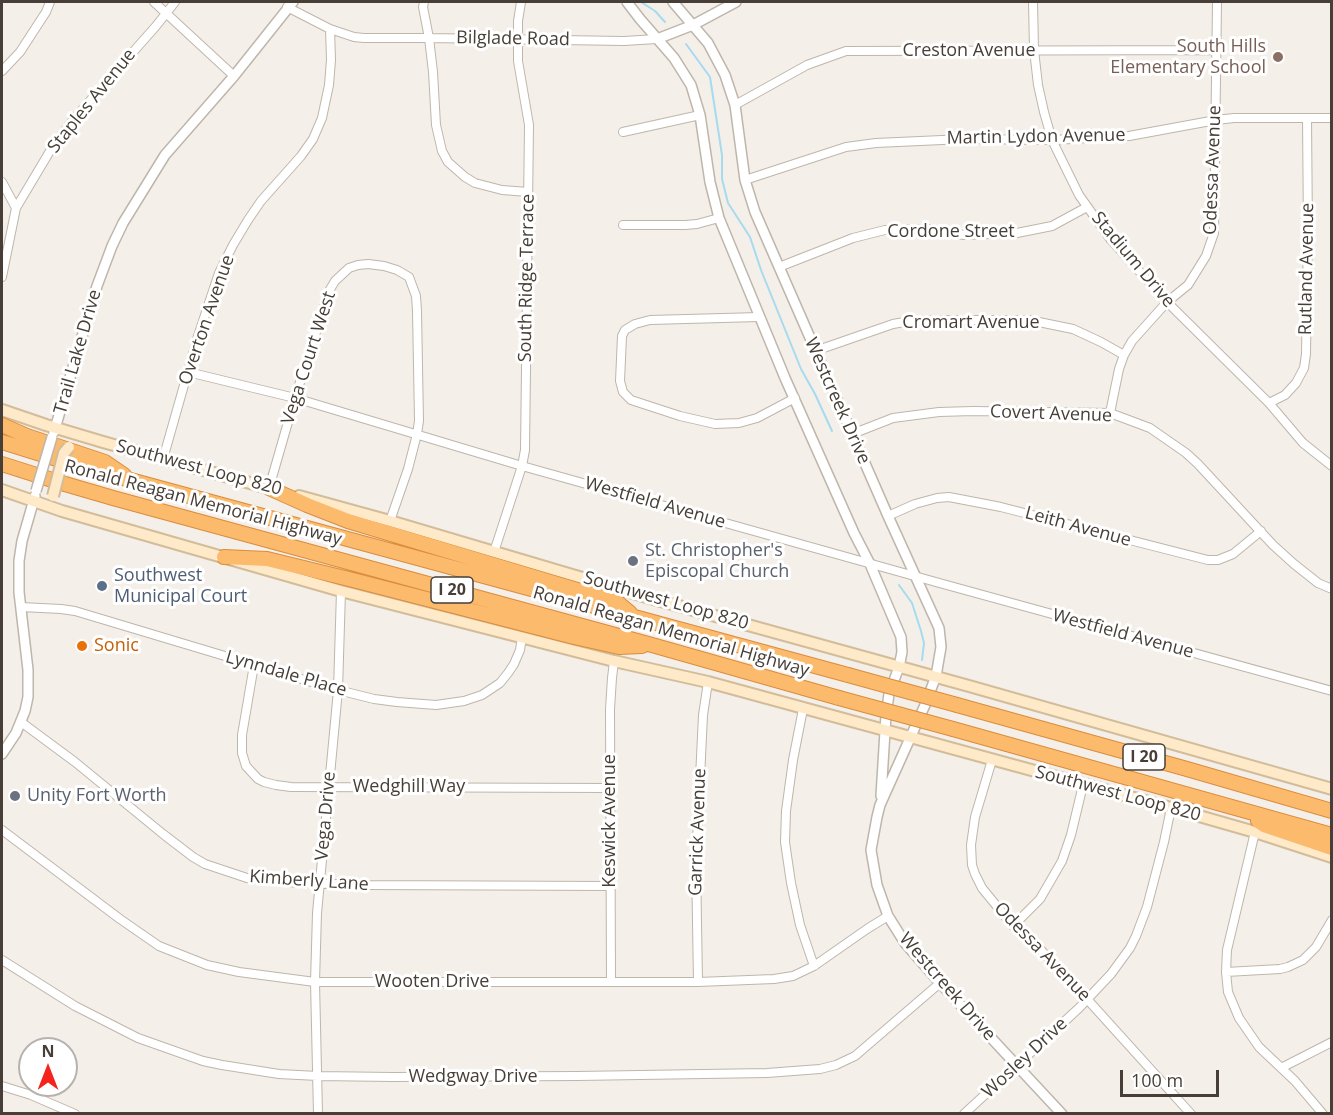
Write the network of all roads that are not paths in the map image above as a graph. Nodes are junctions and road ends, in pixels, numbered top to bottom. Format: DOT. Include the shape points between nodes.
graph roads {
  1 [pos="50,2"];
  2 [pos="154,2"];
  3 [pos="175,2"];
  4 [pos="424,2"];
  5 [pos="521,2"];
  6 [pos="627,2"];
  7 [pos="673,2"];
  8 [pos="736,2"];
  9 [pos="1033,2"];
  10 [pos="1216,2"];
  11 [pos="290,4"];
  12 [pos="167,12"];
  13 [pos="693,25"];
  14 [pos="330,29"];
  15 [pos="429,38"];
  16 [pos="518,39"];
  17 [pos="657,39"];
  18 [pos="1034,50"];
  19 [pos="1216,50"];
  20 [pos="2,71"];
  21 [pos="234,76"];
  22 [pos="735,105"];
  23 [pos="700,115"];
  24 [pos="1307,118"];
  25 [pos="1332,118"];
  26 [pos="1216,120"];
  27 [pos="623,132"];
  28 [pos="1052,140"];
  29 [pos="745,180"];
  30 [pos="2,182"];
  31 [pos="528,192"];
  32 [pos="1087,207"];
  33 [pos="16,208"];
  34 [pos="719,218"];
  35 [pos="623,225"];
  36 [pos="779,267"];
  37 [pos="2,277"];
  38 [pos="1167,302"];
  39 [pos="759,317"];
  40 [pos="815,351"];
  41 [pos="1124,355"];
  42 [pos="188,372"];
  43 [pos="295,398"];
  44 [pos="795,398"];
  45 [pos="1269,403"];
  46 [pos="2,410"];
  47 [pos="1110,413"];
  48 [pos="2,425"];
  49 [pos="54,433"];
  50 [pos="417,434"];
  51 [pos="852,434"];
  52 [pos="2,442"];
  53 [pos="103,442"];
  54 [pos="163,459"];
  55 [pos="2,464"];
  56 [pos="522,466"];
  57 [pos="1332,466"];
  58 [pos="134,481"];
  59 [pos="269,488"];
  60 [pos="2,490"];
  61 [pos="35,496"];
  62 [pos="62,511"];
  63 [pos="888,516"];
  64 [pos="390,521"];
  65 [pos="1262,531"];
  66 [pos="494,552"];
  67 [pos="224,557"];
  68 [pos="870,564"];
  69 [pos="915,576"];
  70 [pos="1332,589"];
  71 [pos="341,591"];
  72 [pos="21,607"];
  73 [pos="637,618"];
  74 [pos="522,637"];
  75 [pos="652,645"];
  76 [pos="614,661"];
  77 [pos="254,665"];
  78 [pos="899,667"];
  79 [pos="936,676"];
  80 [pos="708,682"];
  81 [pos="338,690"];
  82 [pos="1332,691"];
  83 [pos="803,709"];
  84 [pos="21,722"];
  85 [pos="885,731"];
  86 [pos="911,738"];
  87 [pos="2,754"];
  88 [pos="992,760"];
  89 [pos="1083,785"];
  90 [pos="328,786"];
  91 [pos="610,788"];
  92 [pos="1332,789"];
  93 [pos="880,805"];
  94 [pos="1171,808"];
  95 [pos="1242,810"];
  96 [pos="1332,811"];
  97 [pos="2,830"];
  98 [pos="1255,832"];
  99 [pos="1332,835"];
  100 [pos="1332,848"];
  101 [pos="1332,857"];
  102 [pos="319,884"];
  103 [pos="611,886"];
  104 [pos="888,916"];
  105 [pos="1332,920"];
  106 [pos="1013,926"];
  107 [pos="2,960"];
  108 [pos="814,966"];
  109 [pos="1226,972"];
  110 [pos="315,982"];
  111 [pos="611,982"];
  112 [pos="698,982"];
  113 [pos="940,983"];
  114 [pos="1087,999"];
  115 [pos="1332,1042"];
  116 [pos="1016,1065"];
  117 [pos="1281,1068"];
  118 [pos="318,1076"];
  119 [pos="2,1086"];
  120 [pos="75,1113"];
  121 [pos="318,1113"];
  122 [pos="964,1113"];
  123 [pos="1062,1113"];
  124 [pos="1191,1113"];
  125 [pos="1323,1113"];
  1 -- 20 [label="street" via="20,52"];
  2 -- 12 [label="street"];
  3 -- 12 [label="street, Staples Avenue"];
  4 -- 15 [label="street"];
  5 -- 16 [label="street, South Ridge Terrace"];
  6 -- 17 [label="street, Westcreek Drive"];
  7 -- 13 [label="street, Westcreek Drive"];
  8 -- 13 [label="street, Bilglade Road"];
  9 -- 18 [label="street, Stadium Drive"];
  10 -- 19 [label="street, Odessa Avenue"];
  11 -- 14 [label="street, Bilglade Road"];
  11 -- 21 [label="street, Trail Lake Drive"];
  12 -- 21 [label="street"];
  12 -- 33 [label="street, Staples Avenue" via="73,120"];
  13 -- 17 [label="street, Bilglade Road"];
  13 -- 22 [label="street, Westcreek Drive" via="720,64"];
  14 -- 15 [label="street, Bilglade Road" via="364,38"];
  14 -- 42 [label="street, Overton Avenue" via="329,85 322,118 313,139 261,201 233,245 207,306"];
  15 -- 16 [label="street, Bilglade Road"];
  15 -- 31 [label="street" via="436,125 448,162 476,183"];
  16 -- 17 [label="street, Bilglade Road"];
  16 -- 31 [label="street, South Ridge Terrace" via="528,125"];
  17 -- 23 [label="street, Westcreek Drive" via="687,77"];
  18 -- 19 [label="street, Creston Avenue"];
  18 -- 22 [label="street, Creston Avenue" via="846,51 807,65"];
  18 -- 28 [label="street, Stadium Drive"];
  19 -- 26 [label="street, Odessa Avenue"];
  21 -- 49 [label="street, Trail Lake Drive" via="165,155 123,223 97,286"];
  22 -- 29 [label="street, Westcreek Drive"];
  23 -- 27 [label="street"];
  23 -- 34 [label="street, Westcreek Drive"];
  24 -- 25 [label="street, Martin Lydon Avenue"];
  24 -- 26 [label="street, Martin Lydon Avenue"];
  24 -- 45 [label="street, Rutland Avenue" via="1306,354 1296,383 1285,395"];
  26 -- 28 [label="street, Martin Lydon Avenue" via="1130,136"];
  26 -- 38 [label="street, Odessa Avenue" via="1214,233 1206,256 1188,285"];
  28 -- 29 [label="street, Martin Lydon Avenue" via="876,143 846,147"];
  28 -- 32 [label="street, Stadium Drive"];
  29 -- 36 [label="street, Westcreek Drive" via="754,213"];
  30 -- 33 [label="street"];
  31 -- 56 [label="street, South Ridge Terrace"];
  32 -- 36 [label="street, Cordone Street" via="1052,226 1017,233 964,235 931,229 885,230"];
  32 -- 38 [label="street, Stadium Drive"];
  33 -- 37 [label="street, Staples Avenue"];
  34 -- 35 [label="street" via="685,225"];
  34 -- 39 [label="street, Westcreek Drive"];
  36 -- 40 [label="street, Westcreek Drive"];
  38 -- 41 [label="street, Odessa Avenue"];
  38 -- 45 [label="street, Stadium Drive"];
  39 -- 44 [label="street, Westcreek Drive"];
  39 -- 44 [label="street" via="650,320 635,324 622,336 623,392 631,400 715,424 757,418"];
  40 -- 41 [label="street, Cromart Avenue" via="910,321 1029,320 1073,329"];
  40 -- 51 [label="street, Westcreek Drive"];
  41 -- 47 [label="street, Odessa Avenue"];
  42 -- 43 [label="street, Westfield Avenue"];
  42 -- 54 [label="street, Overton Avenue"];
  43 -- 50 [label="street, Westfield Avenue"];
  43 -- 50 [label="street, Vega Court West" via="335,281 349,267 384,266 409,277 416,296"];
  43 -- 59 [label="street, Vega Court West"];
  44 -- 68 [label="street, Westcreek Drive"];
  45 -- 57 [label="street, Stadium Drive" via="1303,443"];
  46 -- 49 [label="main road, Southwest Loop 820"];
  47 -- 51 [label="street, Covert Avenue" via="939,412 893,418"];
  47 -- 65 [label="street, Covert Avenue" via="1150,428 1181,449"];
  48 -- 58 [label="highway" via="105,462"];
  49 -- 53 [label="main road, Southwest Loop 820"];
  49 -- 61 [label="street, Trail Lake Drive, bridge"];
  50 -- 56 [label="street, Westfield Avenue"];
  50 -- 64 [label="street"];
  51 -- 63 [label="street, Westcreek Drive"];
  52 -- 58 [label="highway, Ronald Reagan Memorial Highway / I 20"];
  53 -- 54 [label="main road, Southwest Loop 820"];
  53 -- 62 [label="main road, bridge" via="79,444 64,453 52,496"];
  54 -- 59 [label="main road, Southwest Loop 820"];
  55 -- 75 [label="highway, Ronald Reagan Memorial Highway / I 20"];
  56 -- 66 [label="street, South Ridge Terrace"];
  56 -- 68 [label="street, Westfield Avenue"];
  58 -- 73 [label="highway, Ronald Reagan Memorial Highway / I 20"];
  59 -- 64 [label="main road, Southwest Loop 820"];
  59 -- 73 [label="highway" via="348,521 618,603"];
  60 -- 61 [label="main road, Southwest Loop 820"];
  61 -- 62 [label="main road, Southwest Loop 820"];
  61 -- 72 [label="street, Trail Lake Drive" via="19,561"];
  62 -- 67 [label="main road, Southwest Loop 820"];
  63 -- 65 [label="street, Leith Avenue" via="915,504 949,497 1208,560 1233,554"];
  63 -- 69 [label="street, Westcreek Drive"];
  64 -- 66 [label="main road, Southwest Loop 820"];
  65 -- 70 [label="street, Covert Avenue" via="1294,564"];
  66 -- 78 [label="main road, Southwest Loop 820"];
  67 -- 71 [label="main road, Southwest Loop 820"];
  67 -- 75 [label="highway" via="267,560 620,647"];
  68 -- 69 [label="street, Westfield Avenue"];
  68 -- 78 [label="street, Westcreek Drive" via="901,637"];
  69 -- 79 [label="street, Westcreek Drive" via="939,628 941,647"];
  69 -- 82 [label="street, Westfield Avenue"];
  71 -- 74 [label="main road, Southwest Loop 820"];
  71 -- 81 [label="street, Vega Drive"];
  72 -- 77 [label="street, Lynndale Place" via="75,611"];
  72 -- 84 [label="street, Trail Lake Drive" via="29,685"];
  73 -- 96 [label="highway, Ronald Reagan Memorial Highway / I 20, bridge"];
  74 -- 76 [label="main road, Southwest Loop 820"];
  74 -- 81 [label="street, Lynndale Place" via="520,650 500,683 464,701 436,705 397,702"];
  75 -- 95 [label="highway, Ronald Reagan Memorial Highway / I 20, bridge"];
  76 -- 80 [label="main road, Southwest Loop 820"];
  76 -- 91 [label="street, Keswick Avenue"];
  77 -- 81 [label="street, Lynndale Place"];
  77 -- 90 [label="street, Wedghill Way" via="242,735 246,766 258,779 276,785"];
  78 -- 79 [label="main road, Southwest Loop 820"];
  78 -- 85 [label="street, Westcreek Drive" via="889,694"];
  79 -- 86 [label="street, Westcreek Drive"];
  79 -- 92 [label="main road, Southwest Loop 820"];
  80 -- 83 [label="main road, Southwest Loop 820"];
  80 -- 112 [label="street, Garrick Avenue" via="696,862"];
  81 -- 90 [label="street, Vega Drive"];
  83 -- 85 [label="main road, Southwest Loop 820"];
  83 -- 108 [label="street" via="786,811 785,842 800,925"];
  84 -- 87 [label="street, Trail Lake Drive"];
  84 -- 102 [label="street, Kimberly Lane" via="205,864 247,878"];
  85 -- 86 [label="main road, Southwest Loop 820"];
  85 -- 93 [label="street, Westcreek Drive"];
  86 -- 88 [label="main road, Southwest Loop 820"];
  86 -- 93 [label="street, Westcreek Drive"];
  88 -- 89 [label="main road, Southwest Loop 820"];
  88 -- 106 [label="street, Odessa Avenue" via="975,817 972,865 982,888"];
  89 -- 94 [label="main road, Southwest Loop 820"];
  89 -- 106 [label="street" via="1062,861 1040,899"];
  90 -- 91 [label="street, Wedghill Way"];
  90 -- 102 [label="street, Vega Drive"];
  91 -- 103 [label="street, Keswick Avenue"];
  93 -- 104 [label="street, Westcreek Drive" via="871,850"];
  94 -- 98 [label="main road, Southwest Loop 820"];
  94 -- 114 [label="street, Wosley Drive" via="1136,936 1111,974"];
  95 -- 99 [label="highway, Ronald Reagan Memorial Highway / I 20"];
  95 -- 100 [label="highway" via="1264,825"];
  97 -- 110 [label="street, Wooten Drive" via="159,946 207,965"];
  98 -- 101 [label="main road, Southwest Loop 820"];
  98 -- 109 [label="street" via="1230,933"];
  102 -- 103 [label="street, Kimberly Lane"];
  102 -- 110 [label="street, Vega Drive"];
  103 -- 111 [label="street, Keswick Avenue"];
  104 -- 108 [label="street, Wooten Drive"];
  104 -- 113 [label="street, Westcreek Drive" via="905,943"];
  105 -- 109 [label="street" via="1316,947 1288,967"];
  106 -- 114 [label="street, Odessa Avenue"];
  107 -- 118 [label="street, Wedgway Drive" via="75,1006 138,1038 202,1061 279,1074"];
  108 -- 112 [label="street, Wooten Drive" via="793,976 774,979"];
  109 -- 117 [label="street" via="1228,992 1239,1018 1259,1047"];
  110 -- 111 [label="street, Wooten Drive"];
  110 -- 118 [label="street, Vega Drive"];
  111 -- 112 [label="street, Wooten Drive"];
  113 -- 116 [label="street, Westcreek Drive"];
  113 -- 118 [label="street, Wedgway Drive" via="855,1056 820,1069 589,1076"];
  114 -- 116 [label="street, Wosley Drive"];
  114 -- 124 [label="street, Odessa Avenue"];
  115 -- 117 [label="street"];
  116 -- 122 [label="street, Wosley Drive"];
  116 -- 123 [label="street, Westcreek Drive"];
  117 -- 125 [label="street"];
  118 -- 121 [label="street, Vega Drive"];
  119 -- 120 [label="street"];
}
